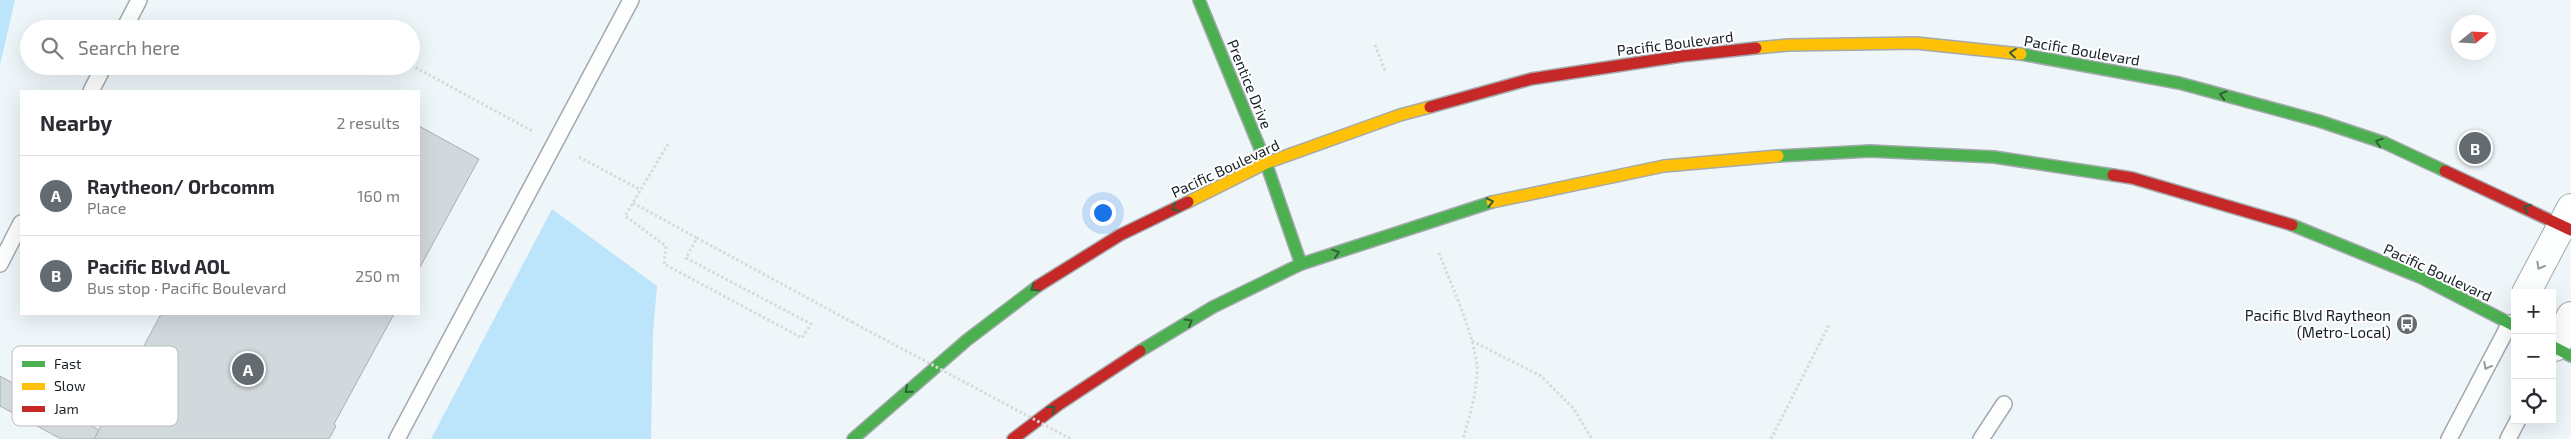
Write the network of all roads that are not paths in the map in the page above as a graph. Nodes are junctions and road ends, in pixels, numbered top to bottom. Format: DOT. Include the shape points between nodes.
graph roads {
  1 [pos="139,0"];
  2 [pos="631,0"];
  3 [pos="1199,0"];
  4 [pos="129,20"];
  5 [pos="99,75"];
  6 [pos="92,90"];
  7 [pos="1266,163"];
  8 [pos="2568,221"];
  9 [pos="20,226"];
  10 [pos="0,264"];
  11 [pos="1301,264"];
  12 [pos="2528,289"];
  13 [pos="2571,316"];
  14 [pos="2511,320"];
  15 [pos="2511,325"];
  16 [pos="2558,350"];
  17 [pos="2004,404"];
  18 [pos="2516,424"];
  19 [pos="397,439"];
  20 [pos="853,439"];
  21 [pos="1013,439"];
  22 [pos="1981,439"];
  23 [pos="2449,439"];
  24 [pos="2508,439"];
  1 -- 4 [label="lane"];
  2 -- 19 [label="lane"];
  3 -- 7 [label="main road, Prentice Drive"];
  5 -- 6 [label="lane"];
  8 -- 7 [label="main road, Pacific Boulevard, one-way" via="2385,144 2179,83 2034,55 1916,43 1788,45 1682,56 1531,78 1400,115"];
  7 -- 11 [label="main road, Prentice Drive"];
  7 -- 20 [label="main road, Pacific Boulevard, one-way" via="1120,235 1031,290 967,340"];
  8 -- 12 [label="street, one-way"];
  9 -- 10 [label="lane"];
  11 -- 14 [label="main road, Pacific Boulevard, one-way" via="1481,204 1608,177 1664,166 1752,157 1870,151 1994,157 2132,178 2285,222 2422,278"];
  21 -- 11 [label="main road, Pacific Boulevard, one-way" via="1058,404 1213,307"];
  13 -- 16 [label="street"];
  15 -- 23 [label="lane, one-way"];
  17 -- 22 [label="lane"];
  18 -- 24 [label="lane"];
}
